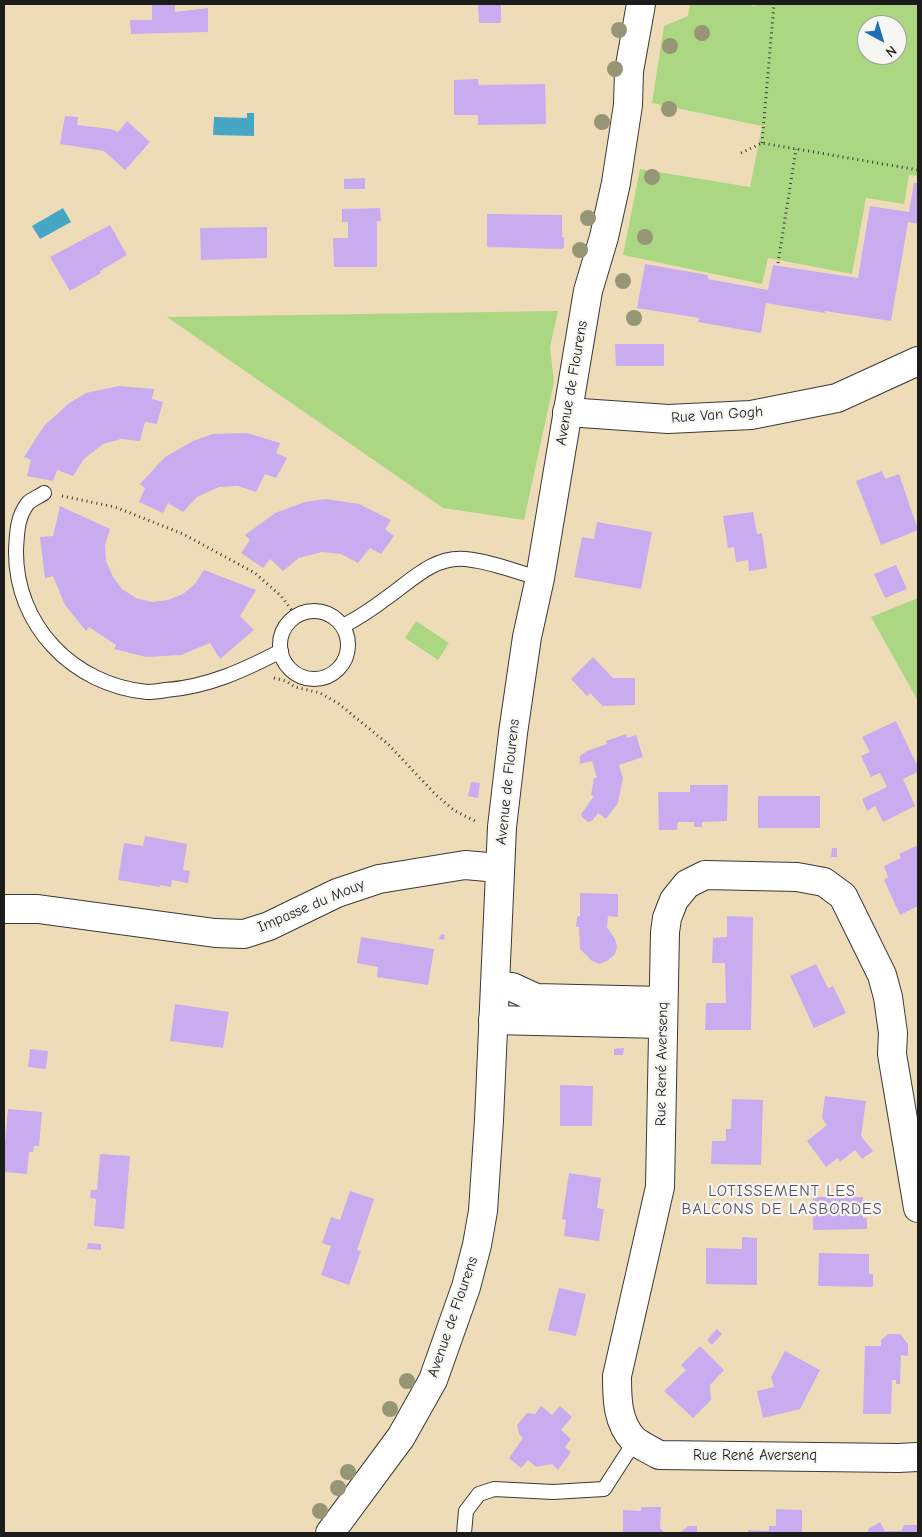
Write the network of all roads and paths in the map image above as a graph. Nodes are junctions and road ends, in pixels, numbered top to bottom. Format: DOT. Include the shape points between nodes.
graph roads {
  1 [pos="641,4"];
  2 [pos="774,4"];
  3 [pos="762,143"];
  4 [pos="796,148"];
  5 [pos="741,153"];
  6 [pos="918,170"];
  7 [pos="778,263"];
  8 [pos="918,361"];
  9 [pos="567,412"];
  10 [pos="44,492"];
  11 [pos="540,578"];
  12 [pos="296,616"];
  13 [pos="343,626"];
  14 [pos="281,651"];
  15 [pos="269,678"];
  16 [pos="502,827"];
  17 [pos="499,868"];
  18 [pos="4,909"];
  19 [pos="495,986"];
  20 [pos="663,1012"];
  21 [pos="493,1020"];
  22 [pos="918,1208"];
  23 [pos="635,1441"];
  24 [pos="918,1457"];
  25 [pos="330,1533"];
  26 [pos="464,1533"];
  1 -- 9 [label="street, Avenue de Flourens" via="616,183 588,291"];
  2 -- 3 [label="path"];
  3 -- 4 [label="path"];
  3 -- 5 [label="path"];
  4 -- 6 [label="path"];
  4 -- 7 [label="path"];
  8 -- 9 [label="street, Rue Van Gogh" via="837,398 750,415 668,419"];
  9 -- 11 [label="street, Avenue de Flourens"];
  10 -- 12 [label="path" via="115,507 183,534 255,573 281,596"];
  10 -- 14 [label="lane" via="29,502 17,526 16,565 22,594 33,622 55,649 80,670 109,684 148,692 177,690 237,673"];
  11 -- 13 [label="lane" via="464,558 444,561 426,568"];
  11 -- 16 [label="street, Avenue de Flourens" via="526,638"];
  12 -- 13 [label="lane" via="308,611 322,611 334,616"];
  12 -- 14 [label="lane" via="286,626 281,638"];
  13 -- 14 [label="lane" via="348,638 348,652 343,664 321,678 295,673 286,664"];
  15 -- 16 [label="path" via="320,693 339,704 388,744 455,811 474,822"];
  16 -- 17 [label="street, Avenue de Flourens"];
  17 -- 18 [label="street, Impasse du Mouy" via="465,865 379,879 338,893 269,926 244,934 215,933 38,909"];
  17 -- 19 [label="street, Avenue de Flourens"];
  19 -- 20 [label="street" via="512,987 536,998"];
  19 -- 21 [label="street, Avenue de Flourens"];
  20 -- 21 [label="street"];
  20 -- 22 [label="street, Rue René Aversenq" via="667,918 674,900 687,884 705,875 797,877 824,882 843,896 882,976 888,998 892,1054"];
  20 -- 23 [label="street, Rue René Aversenq" via="660,1187 618,1376 617,1400 622,1423"];
  21 -- 25 [label="street, Avenue de Flourens" via="482,1211 466,1287 441,1358 420,1404 401,1437"];
  23 -- 24 [label="street, Rue René Aversenq" via="659,1455"];
  23 -- 26 [label="lane" via="604,1489 553,1492 494,1489 479,1494 466,1511"];
}
